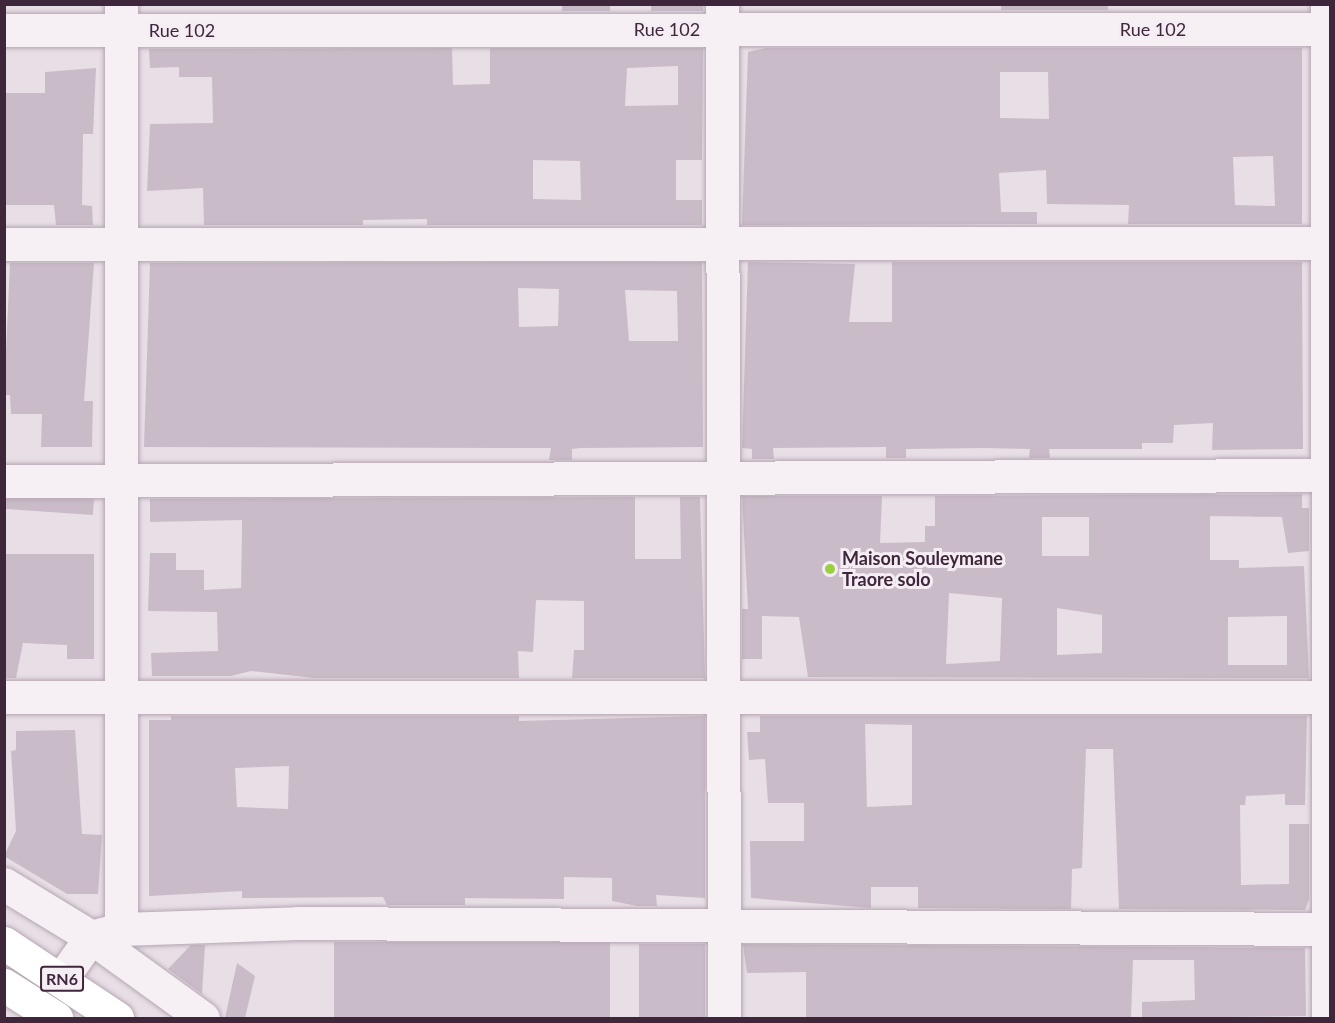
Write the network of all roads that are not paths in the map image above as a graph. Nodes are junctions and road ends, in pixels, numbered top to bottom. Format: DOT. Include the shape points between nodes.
graph roads {
  1 [pos="120,17"];
  2 [pos="722,17"];
  3 [pos="1328,21"];
  4 [pos="4,30"];
  5 [pos="722,243"];
  6 [pos="1329,243"];
  7 [pos="4,244"];
  8 [pos="120,244"];
  9 [pos="1329,476"];
  10 [pos="723,478"];
  11 [pos="120,480"];
  12 [pos="4,481"];
  13 [pos="4,697"];
  14 [pos="120,697"];
  15 [pos="723,697"];
  16 [pos="1329,697"];
  17 [pos="4,884"];
  18 [pos="724,929"];
  19 [pos="1329,929"];
  20 [pos="106,933"];
  21 [pos="4,943"];
  22 [pos="62,978"];
  23 [pos="4,985"];
  24 [pos="56,1018"];
  25 [pos="117,1018"];
  26 [pos="203,1018"];
  27 [pos="724,1018"];
  28 [pos="1328,1018"];
  1 -- 2 [label="street, Rue 102"];
  1 -- 4 [label="street, Rue 102"];
  1 -- 8 [label="street"];
  2 -- 3 [label="street, Rue 102"];
  2 -- 5 [label="street"];
  3 -- 6 [label="street"];
  5 -- 6 [label="street"];
  5 -- 8 [label="street"];
  5 -- 10 [label="street"];
  6 -- 9 [label="street"];
  7 -- 8 [label="street"];
  8 -- 11 [label="street"];
  9 -- 10 [label="street"];
  9 -- 16 [label="street"];
  10 -- 11 [label="street"];
  10 -- 15 [label="street"];
  11 -- 12 [label="street"];
  11 -- 14 [label="street"];
  13 -- 14 [label="street"];
  14 -- 15 [label="street"];
  14 -- 20 [label="street"];
  15 -- 16 [label="street"];
  15 -- 18 [label="street"];
  16 -- 19 [label="street"];
  17 -- 20 [label="street"];
  18 -- 19 [label="street" via="1027,923"];
  18 -- 20 [label="street" via="298,923"];
  18 -- 27 [label="street"];
  19 -- 28 [label="street"];
  20 -- 22 [label="street"];
  20 -- 26 [label="street"];
  21 -- 22 [label="highway, RN6"];
  22 -- 25 [label="highway, RN6"];
  23 -- 24 [label="highway, RN6"];
}
